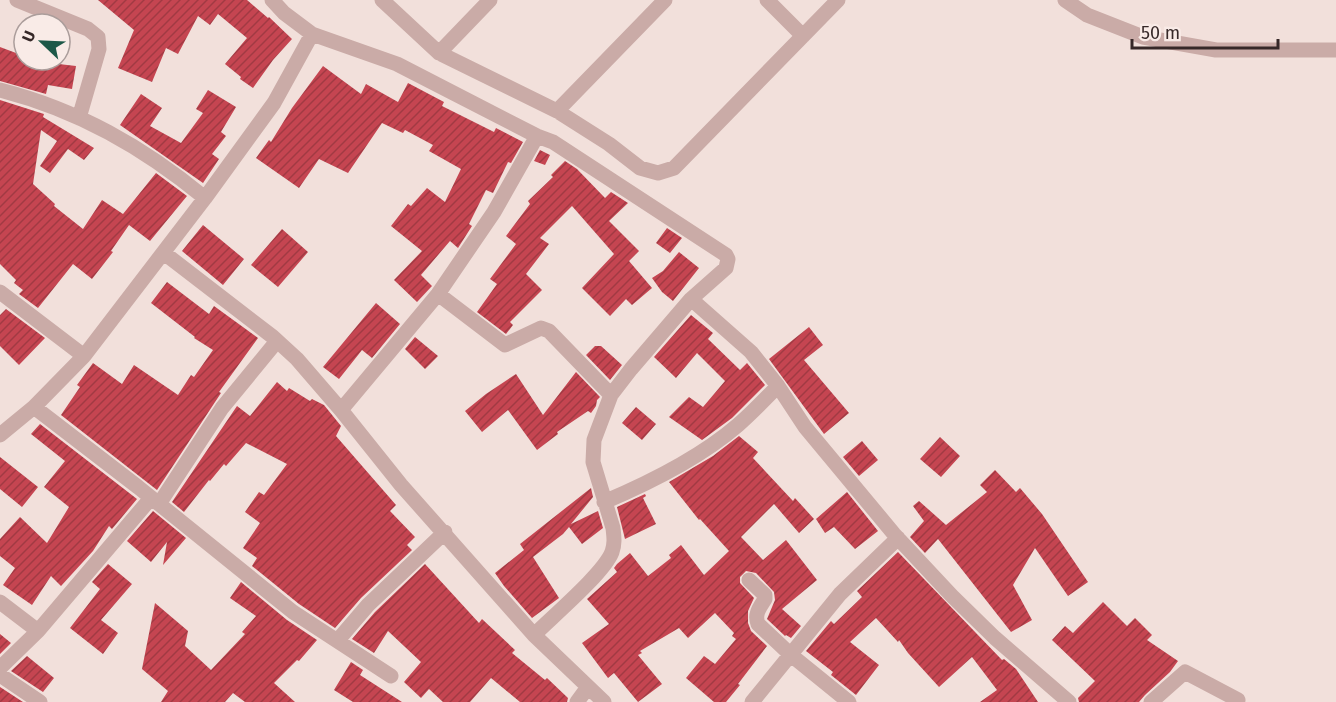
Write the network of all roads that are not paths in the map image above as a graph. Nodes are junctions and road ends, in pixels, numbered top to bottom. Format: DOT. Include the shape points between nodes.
graph roads {
  1 [pos="17,0"];
  2 [pos="272,0"];
  3 [pos="382,0"];
  4 [pos="490,0"];
  5 [pos="665,0"];
  6 [pos="767,0"];
  7 [pos="838,0"];
  8 [pos="1065,0"];
  9 [pos="312,34"];
  10 [pos="803,36"];
  11 [pos="1336,50"];
  12 [pos="439,53"];
  13 [pos="0,90"];
  14 [pos="557,111"];
  15 [pos="79,118"];
  16 [pos="537,136"];
  17 [pos="205,198"];
  18 [pos="164,253"];
  19 [pos="0,292"];
  20 [pos="438,294"];
  21 [pos="691,299"];
  22 [pos="277,340"];
  23 [pos="84,356"];
  24 [pos="778,386"];
  25 [pos="611,395"];
  26 [pos="34,407"];
  27 [pos="341,410"];
  28 [pos="0,435"];
  29 [pos="155,501"];
  30 [pos="604,502"];
  31 [pos="445,532"];
  32 [pos="898,538"];
  33 [pos="749,580"];
  34 [pos="0,602"];
  35 [pos="38,631"];
  36 [pos="534,634"];
  37 [pos="338,640"];
  38 [pos="791,655"];
  39 [pos="0,668"];
  40 [pos="0,675"];
  41 [pos="391,676"];
  42 [pos="588,687"];
  43 [pos="1238,700"];
  44 [pos="40,702"];
  45 [pos="577,702"];
  46 [pos="603,702"];
  47 [pos="752,702"];
  48 [pos="849,702"];
  49 [pos="1069,702"];
  50 [pos="1151,702"];
  1 -- 15 [label="street" via="87,28 98,37 99,49"];
  2 -- 9 [label="street"];
  3 -- 12 [label="street"];
  4 -- 12 [label="street"];
  5 -- 14 [label="street"];
  6 -- 10 [label="street"];
  7 -- 10 [label="street"];
  8 -- 11 [label="street" via="1087,15 1143,37 1216,50"];
  9 -- 16 [label="street" via="397,64"];
  9 -- 17 [label="street" via="274,103"];
  10 -- 14 [label="street" via="674,168 658,173 640,168"];
  12 -- 14 [label="street"];
  13 -- 15 [label="street"];
  15 -- 17 [label="street" via="169,168"];
  16 -- 20 [label="street" via="494,212"];
  16 -- 21 [label="street" via="570,151 726,255 726,268"];
  17 -- 18 [label="street"];
  18 -- 22 [label="street"];
  18 -- 23 [label="street"];
  19 -- 23 [label="street"];
  20 -- 25 [label="street" via="505,345 541,328 549,331"];
  20 -- 27 [label="street"];
  21 -- 24 [label="street" via="751,352"];
  21 -- 25 [label="street"];
  22 -- 27 [label="street"];
  22 -- 29 [label="street"];
  23 -- 26 [label="street"];
  24 -- 30 [label="street" via="737,426 700,452 657,478"];
  24 -- 32 [label="street" via="805,427"];
  25 -- 30 [label="street" via="594,440 593,462"];
  26 -- 28 [label="street"];
  26 -- 29 [label="street"];
  27 -- 31 [label="street"];
  29 -- 35 [label="street"];
  29 -- 37 [label="street" via="293,612"];
  30 -- 36 [label="street" via="615,540 612,553 603,567"];
  31 -- 36 [label="street"];
  31 -- 37 [label="street" via="384,588"];
  32 -- 38 [label="street" via="840,594"];
  32 -- 49 [label="street" via="994,638"];
  33 -- 38 [label="street" via="765,595 756,618 758,624"];
  34 -- 35 [label="street"];
  35 -- 39 [label="street"];
  36 -- 42 [label="street"];
  37 -- 41 [label="street"];
  38 -- 47 [label="street"];
  38 -- 48 [label="street"];
  40 -- 44 [label="street"];
  42 -- 45 [label="street"];
  42 -- 46 [label="street"];
  43 -- 50 [label="street" via="1185,672"];
}
